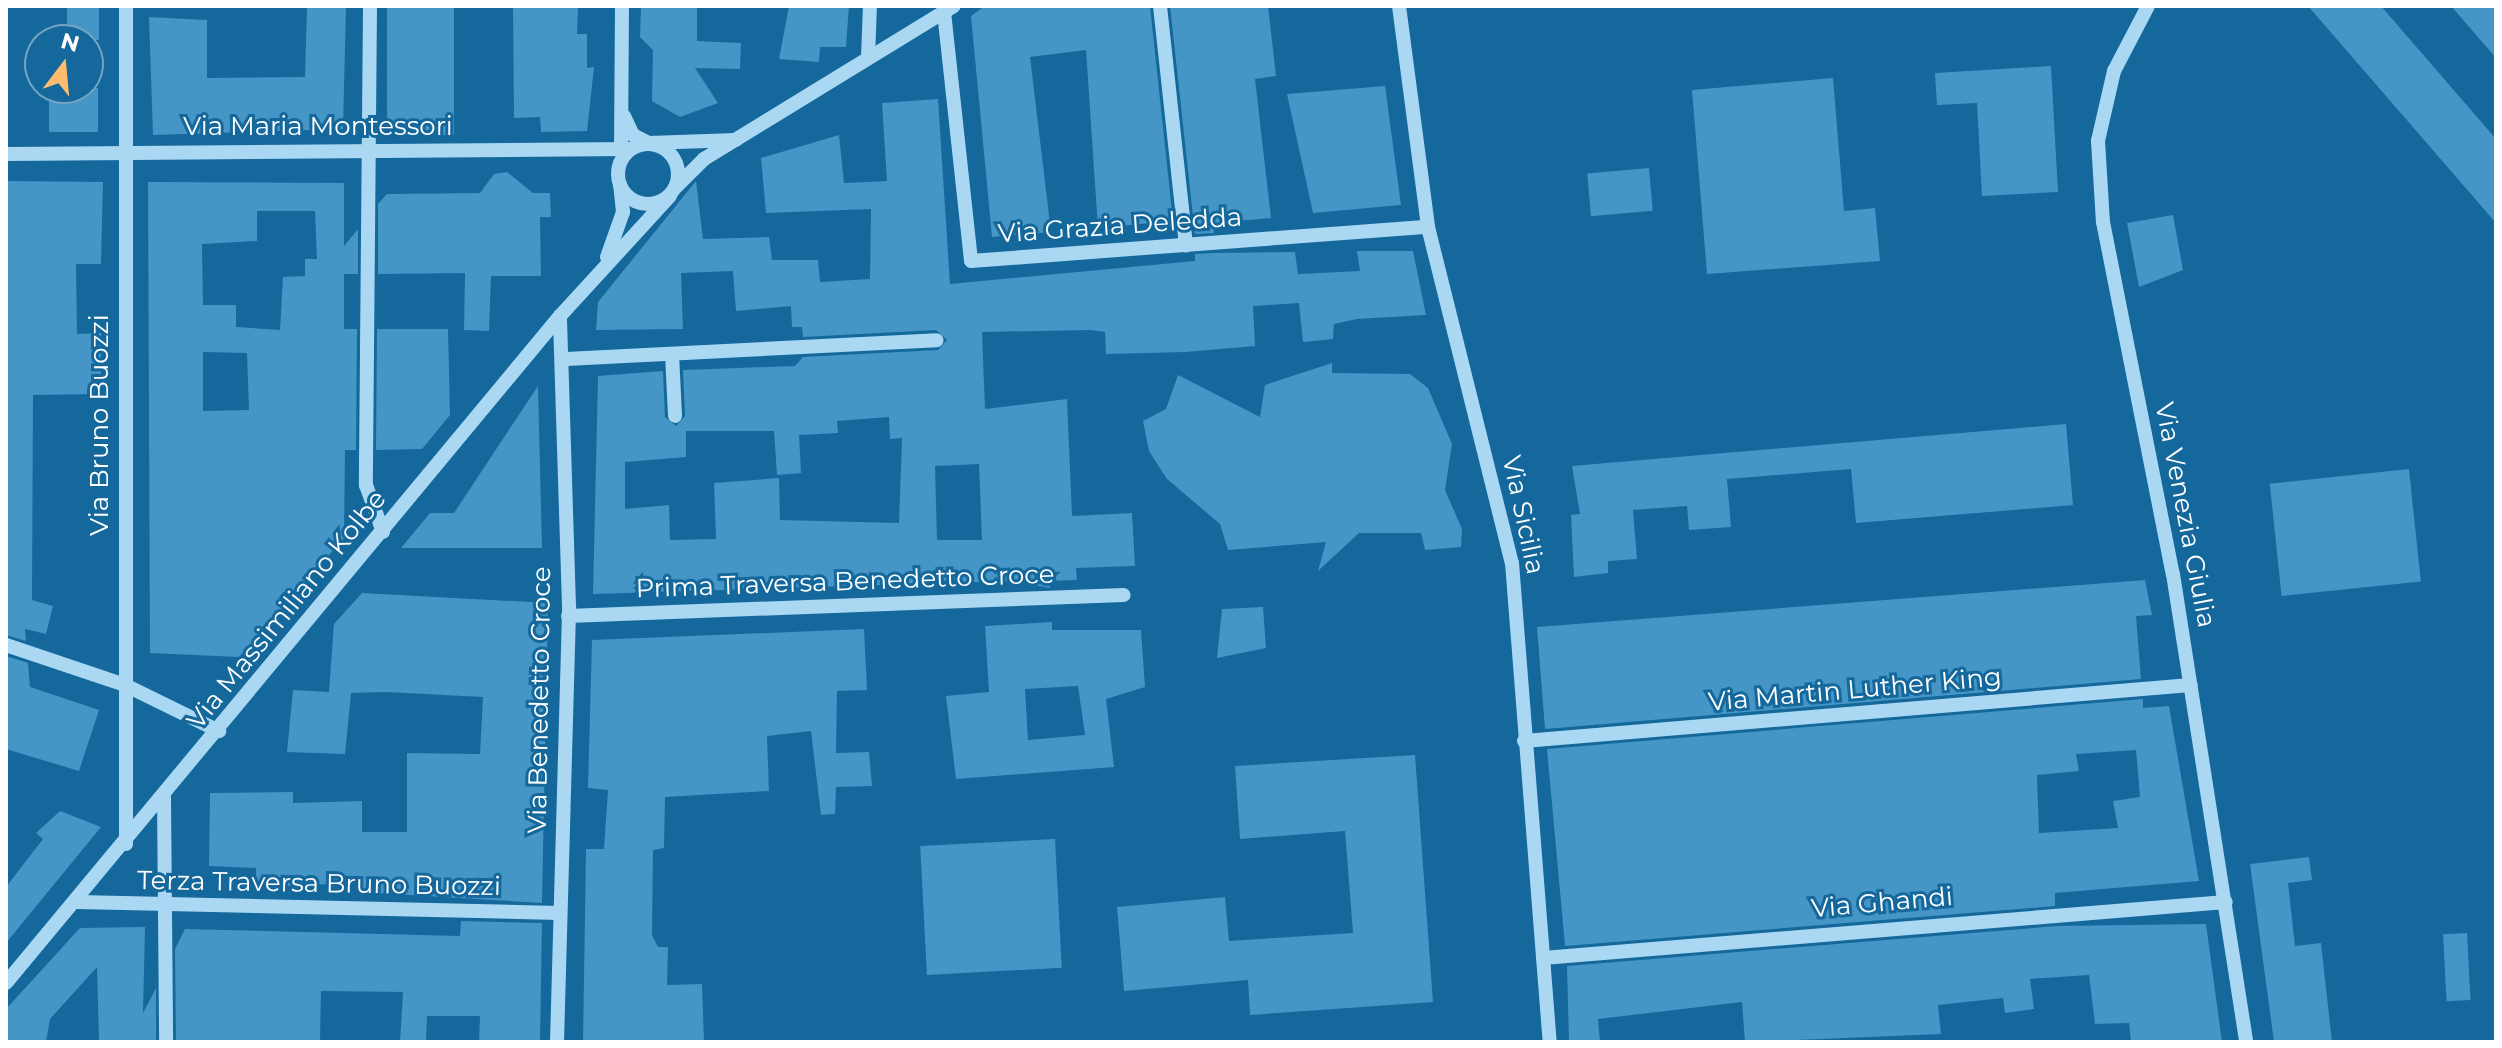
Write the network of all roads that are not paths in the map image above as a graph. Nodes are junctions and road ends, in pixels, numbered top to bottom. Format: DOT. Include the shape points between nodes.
graph roads {
  1 [pos="126,6"];
  2 [pos="370,6"];
  3 [pos="622,6"];
  4 [pos="870,6"];
  5 [pos="1160,6"];
  6 [pos="1399,6"];
  7 [pos="2148,6"];
  8 [pos="949,9"];
  9 [pos="868,57"];
  10 [pos="622,107"];
  11 [pos="737,140"];
  12 [pos="649,143"];
  13 [pos="626,149"];
  14 [pos="367,151"];
  15 [pos="128,152"];
  16 [pos="6,154"];
  17 [pos="619,185"];
  18 [pos="673,191"];
  19 [pos="1428,227"];
  20 [pos="1186,246"];
  21 [pos="604,265"];
  22 [pos="560,316"];
  23 [pos="937,340"];
  24 [pos="672,354"];
  25 [pos="566,359"];
  26 [pos="675,416"];
  27 [pos="383,532"];
  28 [pos="1124,595"];
  29 [pos="568,616"];
  30 [pos="6,645"];
  31 [pos="125,685"];
  32 [pos="2191,685"];
  33 [pos="219,731"];
  34 [pos="1524,741"];
  35 [pos="164,797"];
  36 [pos="126,844"];
  37 [pos="78,902"];
  38 [pos="2226,902"];
  39 [pos="166,905"];
  40 [pos="559,913"];
  41 [pos="1543,958"];
  42 [pos="6,983"];
  43 [pos="166,1042"];
  44 [pos="557,1042"];
  45 [pos="1550,1042"];
  46 [pos="2246,1042"];
  1 -- 15 [label="street, Via Bruno Buozzi"];
  2 -- 14 [label="street"];
  3 -- 10 [label="street"];
  4 -- 9 [label="street"];
  5 -- 20 [label="street"];
  6 -- 19 [label="street, Via Sicilia"];
  7 -- 32 [label="street, Via Venezia Giulia" via="2114,71 2098,141 2103,222"];
  8 -- 9 [label="street, Via Massimiliano Kolbe"];
  8 -- 20 [label="street, Via Grazia Deledda" via="971,261"];
  9 -- 11 [label="street, Via Massimiliano Kolbe"];
  10 -- 12 [label="street" via="627,128"];
  10 -- 13 [label="street"];
  11 -- 12 [label="street"];
  11 -- 18 [label="street, Via Massimiliano Kolbe"];
  12 -- 13 [label="street"];
  12 -- 18 [label="street" via="674,158"];
  13 -- 14 [label="street, Via Maria Montessori"];
  13 -- 17 [label="street, Via Massimiliano Kolbe"];
  14 -- 15 [label="street, Via Maria Montessori"];
  14 -- 27 [label="street" via="366,485"];
  15 -- 16 [label="street, Via Maria Montessori"];
  15 -- 31 [label="street, Via Bruno Buozzi"];
  17 -- 18 [label="street" via="641,204"];
  17 -- 21 [label="street, Via Massimiliano Kolbe" via="623,212"];
  18 -- 21 [label="street, Via Massimiliano Kolbe"];
  19 -- 20 [label="street, Via Grazia Deledda"];
  19 -- 34 [label="street, Via Sicilia" via="1512,563"];
  21 -- 22 [label="street, Via Massimiliano Kolbe"];
  22 -- 25 [label="street, Via Benedetto Croce"];
  22 -- 27 [label="street, Via Massimiliano Kolbe"];
  23 -- 24 [label="street"];
  24 -- 25 [label="street"];
  24 -- 26 [label="street"];
  25 -- 29 [label="street, Via Benedetto Croce"];
  27 -- 33 [label="street, Via Massimiliano Kolbe"];
  28 -- 29 [label="street, Prima Traversa Benedetto Croce"];
  29 -- 40 [label="street, Via Benedetto Croce"];
  30 -- 31 [label="street"];
  31 -- 33 [label="street"];
  31 -- 36 [label="street, Via Bruno Buozzi"];
  32 -- 34 [label="street, Via Martin Luther King"];
  32 -- 38 [label="street, Via Venezia Giulia"];
  33 -- 35 [label="street, Via Massimiliano Kolbe"];
  34 -- 41 [label="street, Via Sicilia"];
  35 -- 36 [label="street, Via Massimiliano Kolbe"];
  35 -- 39 [label="street"];
  36 -- 37 [label="street, Via Massimiliano Kolbe"];
  37 -- 39 [label="street, Terza Traversa Bruno Buozzi"];
  37 -- 42 [label="street, Via Massimiliano Kolbe"];
  38 -- 41 [label="street, Via Ghandi"];
  38 -- 46 [label="street, Via Venezia Giulia"];
  39 -- 40 [label="street, Terza Traversa Bruno Buozzi"];
  39 -- 43 [label="street"];
  40 -- 44 [label="street, Via Benedetto Croce"];
  41 -- 45 [label="street, Via Sicilia"];
}
